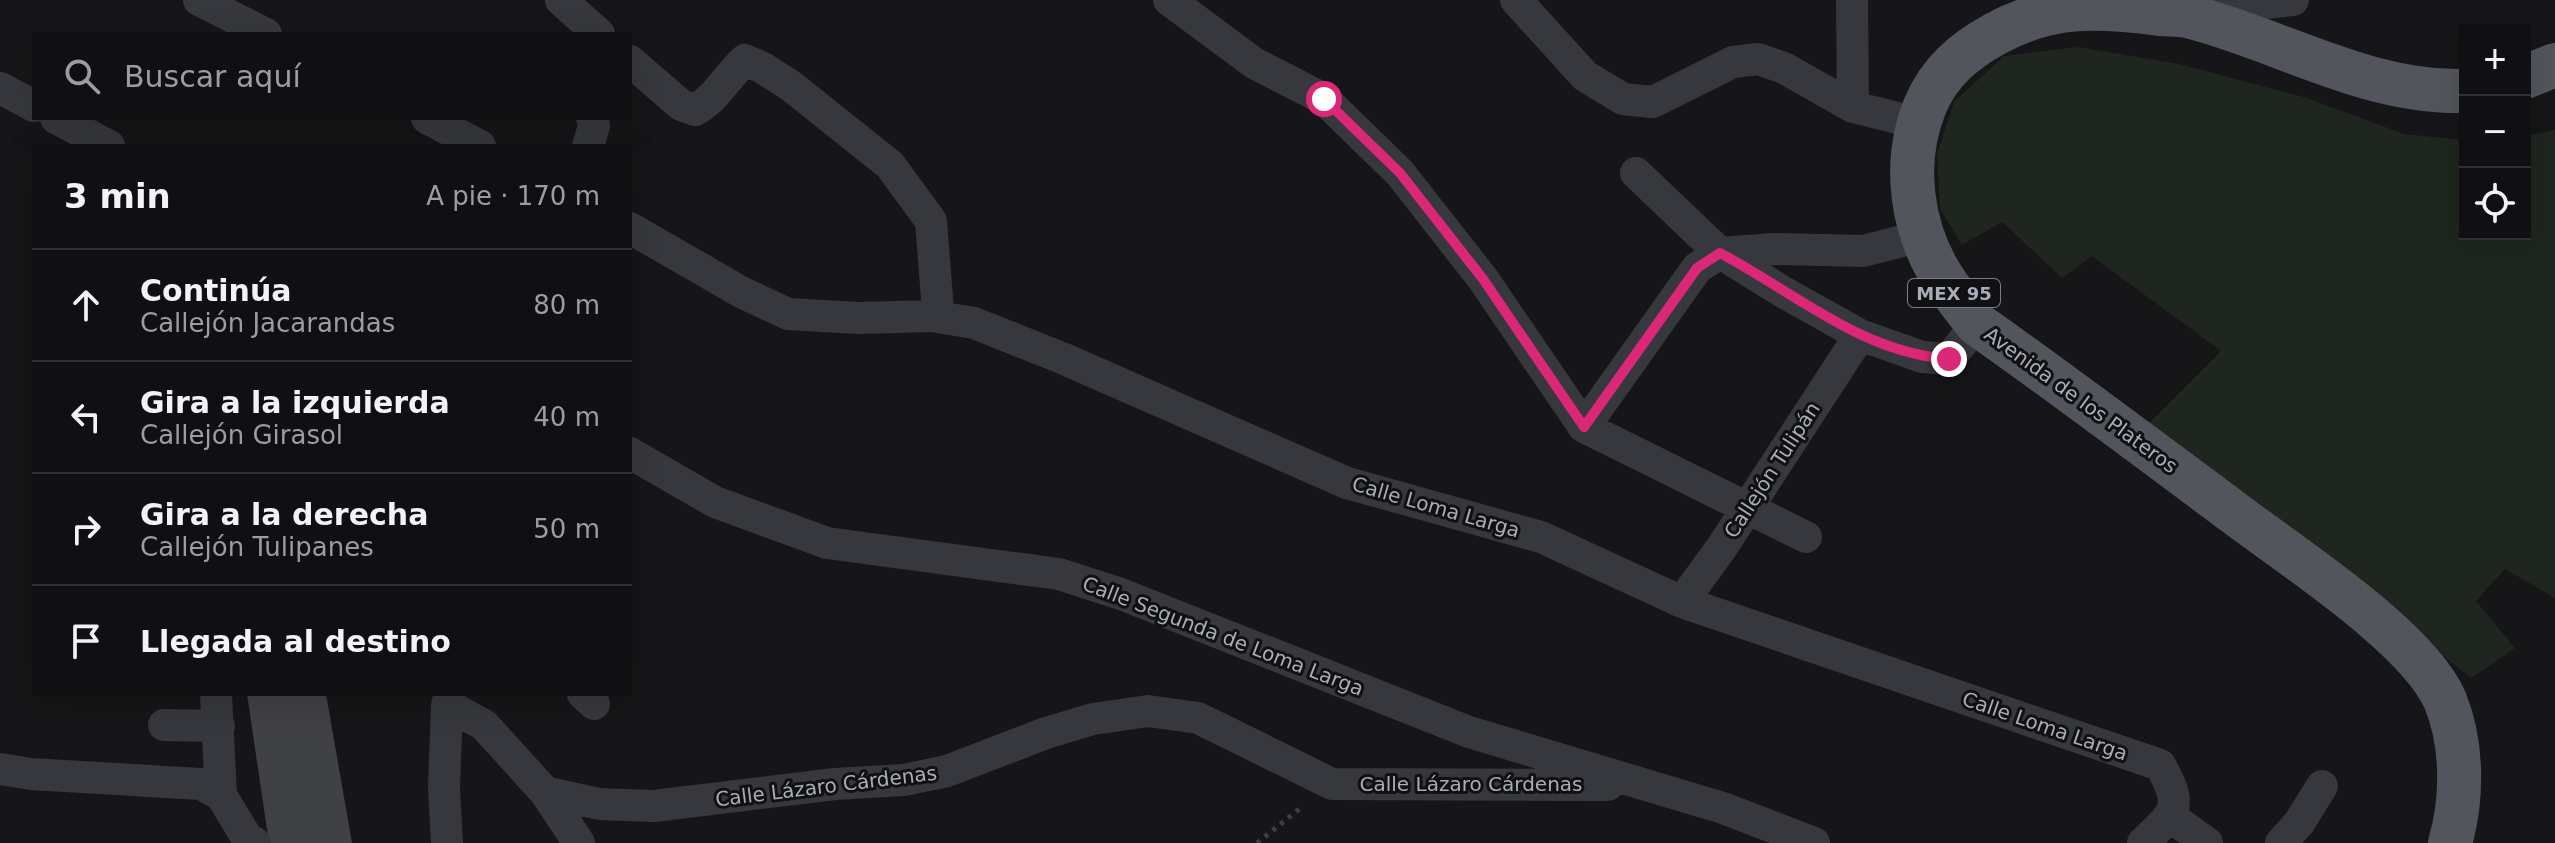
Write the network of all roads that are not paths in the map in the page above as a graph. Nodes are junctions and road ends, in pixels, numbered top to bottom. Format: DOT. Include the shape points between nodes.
graph roads {
  1 [pos="199,0"];
  2 [pos="558,0"];
  3 [pos="1169,0"];
  4 [pos="1516,0"];
  5 [pos="1852,0"];
  6 [pos="2293,0"];
  7 [pos="2189,16"];
  8 [pos="262,32"];
  9 [pos="564,32"];
  10 [pos="597,32"];
  11 [pos="632,63"];
  12 [pos="2555,65"];
  13 [pos="2531,75"];
  14 [pos="0,88"];
  15 [pos="2459,91"];
  16 [pos="32,105"];
  17 [pos="1853,107"];
  18 [pos="60,120"];
  19 [pos="431,120"];
  20 [pos="592,120"];
  21 [pos="1918,123"];
  22 [pos="105,144"];
  23 [pos="476,144"];
  24 [pos="589,144"];
  25 [pos="1636,173"];
  26 [pos="632,229"];
  27 [pos="1922,236"];
  28 [pos="1720,253"];
  29 [pos="932,316"];
  30 [pos="1977,324"];
  31 [pos="1860,335"];
  32 [pos="1584,427"];
  33 [pos="632,454"];
  34 [pos="1746,507"];
  35 [pos="1806,537"];
  36 [pos="1682,602"];
  37 [pos="216,696"];
  38 [pos="448,700"];
  39 [pos="164,725"];
  40 [pos="219,726"];
  41 [pos="0,769"];
  42 [pos="1647,785"];
  43 [pos="2322,786"];
  44 [pos="545,792"];
  45 [pos="221,795"];
  46 [pos="2171,817"];
  47 [pos="255,843"];
  48 [pos="447,843"];
  49 [pos="579,843"];
  50 [pos="1814,843"];
  51 [pos="2143,843"];
  52 [pos="2207,843"];
  53 [pos="2281,843"];
  54 [pos="2450,843"];
  1 -- 8 [label="street"];
  2 -- 9 [label="street"];
  2 -- 10 [label="street"];
  3 -- 32 [label="street" via="1254,63 1324,99 1400,173 1483,279"];
  4 -- 17 [label="street" via="1585,76 1623,99 1653,102 1733,62 1758,59"];
  5 -- 17 [label="street"];
  6 -- 7 [label="street"];
  7 -- 15 [label="main road, Avenida de los Plateros / MEX 95" via="2355,74"];
  7 -- 21 [label="main road, Avenida de los Plateros / MEX 95" via="2121,8 2039,14 1970,47 1949,67"];
  11 -- 29 [label="street" via="681,105 695,110 709,103 745,60 791,86 890,165 931,221 938,311"];
  12 -- 13 [label="main road"];
  14 -- 16 [label="street"];
  17 -- 21 [label="street"];
  18 -- 22 [label="street"];
  19 -- 23 [label="street"];
  20 -- 24 [label="street"];
  21 -- 27 [label="main road, Avenida de los Plateros / MEX 95" via="1913,198"];
  25 -- 28 [label="street"];
  26 -- 29 [label="street, Calle Loma Larga" via="788,314"];
  27 -- 28 [label="street" via="1863,251"];
  27 -- 30 [label="main road, Avenida de los Plateros / MEX 95" via="1943,279"];
  28 -- 31 [label="street"];
  28 -- 32 [label="street" via="1697,268"];
  29 -- 36 [label="street, Calle Loma Larga" via="974,323 1062,358 1347,483 1541,537"];
  30 -- 31 [label="street" via="1949,359 1922,357"];
  30 -- 54 [label="main road, Avenida de los Plateros / MEX 95" via="2327,582 2426,670 2453,728 2460,789"];
  31 -- 34 [label="street, Callejón Tulipán"];
  32 -- 34 [label="street"];
  33 -- 42 [label="street, Calle Segunda de Loma Larga" via="715,502 827,543 1059,574 1469,732"];
  34 -- 35 [label="street"];
  34 -- 36 [label="street, Callejón Tulipán"];
  36 -- 46 [label="street, Calle Loma Larga" via="2160,765 2175,792"];
  37 -- 40 [label="street"];
  38 -- 44 [label="street" via="484,725"];
  38 -- 48 [label="street"];
  39 -- 40 [label="street"];
  40 -- 45 [label="street"];
  41 -- 45 [label="street" via="201,784"];
  42 -- 44 [label="street, Calle Lázaro Cárdenas" via="1332,784 1198,718 1148,711 1093,719 947,771 904,780 654,806 599,804"];
  42 -- 50 [label="street, Calle Segunda de Loma Larga"];
  43 -- 53 [label="street"];
  44 -- 49 [label="street"];
  45 -- 47 [label="street"];
  46 -- 51 [label="street"];
  46 -- 52 [label="street"];
}
